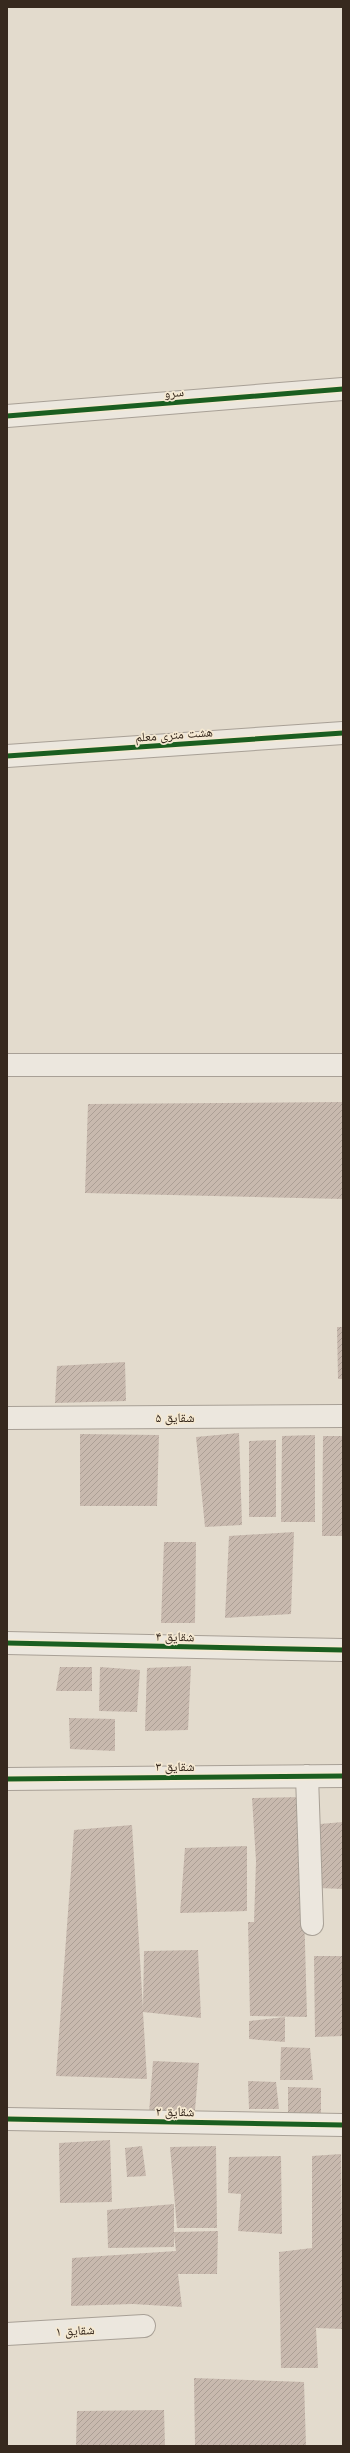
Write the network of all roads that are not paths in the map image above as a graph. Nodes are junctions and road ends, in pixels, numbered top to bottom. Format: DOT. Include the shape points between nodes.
graph roads {
  1 [pos="343,389"];
  2 [pos="7,416"];
  3 [pos="343,733"];
  4 [pos="7,756"];
  5 [pos="7,1065"];
  6 [pos="343,1065"];
  7 [pos="343,1416"];
  8 [pos="7,1418"];
  9 [pos="7,1643"];
  10 [pos="343,1650"];
  11 [pos="308,1776"];
  12 [pos="343,1776"];
  13 [pos="7,1779"];
  14 [pos="312,1924"];
  15 [pos="7,2119"];
  16 [pos="343,2125"];
  17 [pos="144,2326"];
  18 [pos="7,2334"];
  1 -- 2 [label="street, سرو"];
  3 -- 4 [label="street, هشت متری معلم"];
  5 -- 6 [label="street"];
  7 -- 8 [label="street, شقایق ۵"];
  9 -- 10 [label="street, شقایق ۴"];
  11 -- 12 [label="street, شقایق ۳"];
  11 -- 13 [label="street, شقایق ۳"];
  11 -- 14 [label="street"];
  15 -- 16 [label="street, شقایق ۲"];
  17 -- 18 [label="street, شقایق ۱"];
}
